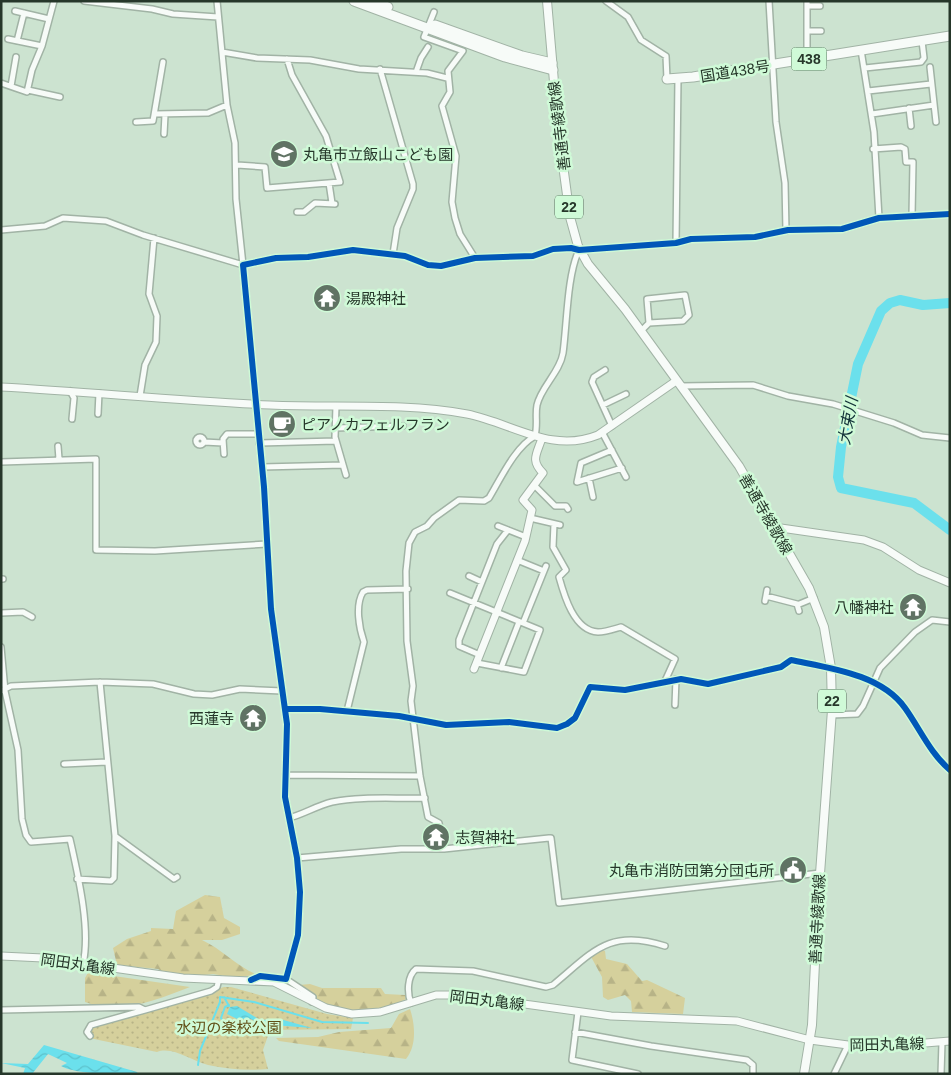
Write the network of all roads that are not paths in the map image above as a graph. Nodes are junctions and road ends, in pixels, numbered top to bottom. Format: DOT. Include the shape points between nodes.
graph roads {
  1 [pos="54,1"];
  2 [pos="84,1"];
  3 [pos="217,1"];
  4 [pos="354,1"];
  5 [pos="372,1"];
  6 [pos="547,1"];
  7 [pos="606,1"];
  8 [pos="769,1"];
  9 [pos="137,4"];
  10 [pos="807,4"];
  11 [pos="820,6"];
  12 [pos="15,11"];
  13 [pos="434,12"];
  14 [pos="24,13"];
  15 [pos="218,18"];
  16 [pos="49,19"];
  17 [pos="428,26"];
  18 [pos="807,31"];
  19 [pos="821,31"];
  20 [pos="950,36"];
  21 [pos="8,39"];
  22 [pos="17,41"];
  23 [pos="922,41"];
  24 [pos="42,46"];
  25 [pos="428,46"];
  26 [pos="861,50"];
  27 [pos="222,52"];
  28 [pos="16,58"];
  29 [pos="286,59"];
  30 [pos="807,59"];
  31 [pos="163,62"];
  32 [pos="774,64"];
  33 [pos="552,66"];
  34 [pos="930,67"];
  35 [pos="865,68"];
  36 [pos="380,69"];
  37 [pos="416,72"];
  38 [pos="447,78"];
  39 [pos="678,78"];
  40 [pos="667,79"];
  41 [pos="1,83"];
  42 [pos="931,84"];
  43 [pos="11,86"];
  44 [pos="28,90"];
  45 [pos="868,91"];
  46 [pos="60,97"];
  47 [pos="227,105"];
  48 [pos="934,105"];
  49 [pos="909,108"];
  50 [pos="155,114"];
  51 [pos="872,114"];
  52 [pos="165,115"];
  53 [pos="136,122"];
  54 [pos="936,122"];
  55 [pos="910,126"];
  56 [pos="164,134"];
  57 [pos="873,148"];
  58 [pos="237,165"];
  59 [pos="329,183"];
  60 [pos="297,212"];
  61 [pos="950,214"];
  62 [pos="912,216"];
  63 [pos="879,218"];
  64 [pos="1,230"];
  65 [pos="786,231"];
  66 [pos="154,238"];
  67 [pos="676,243"];
  68 [pos="579,250"];
  69 [pos="393,254"];
  70 [pos="476,258"];
  71 [pos="243,265"];
  72 [pos="649,323"];
  73 [pos="641,331"];
  74 [pos="605,370"];
  75 [pos="679,384"];
  76 [pos="1,387"];
  77 [pos="70,391"];
  78 [pos="99,393"];
  79 [pos="626,394"];
  80 [pos="140,396"];
  81 [pos="255,404"];
  82 [pos="603,405"];
  83 [pos="336,406"];
  84 [pos="98,414"];
  85 [pos="72,419"];
  86 [pos="403,426"];
  87 [pos="612,426"];
  88 [pos="335,428"];
  89 [pos="602,432"];
  90 [pos="258,434"];
  91 [pos="539,437"];
  92 [pos="950,438"];
  93 [pos="336,441"];
  94 [pos="204,442"];
  95 [pos="223,442"];
  96 [pos="259,443"];
  97 [pos="58,446"];
  98 [pos="612,450"];
  99 [pos="224,454"];
  100 [pos="59,460"];
  101 [pos="1,462"];
  102 [pos="343,465"];
  103 [pos="262,467"];
  104 [pos="622,468"];
  105 [pos="346,474"];
  106 [pos="626,477"];
  107 [pos="589,478"];
  108 [pos="534,485"];
  109 [pos="593,497"];
  110 [pos="568,509"];
  111 [pos="530,518"];
  112 [pos="498,526"];
  113 [pos="774,527"];
  114 [pos="508,530"];
  115 [pos="526,537"];
  116 [pos="267,544"];
  117 [pos="518,560"];
  118 [pos="469,576"];
  119 [pos="482,582"];
  120 [pos="950,583"];
  121 [pos="408,589"];
  122 [pos="768,590"];
  123 [pos="450,593"];
  124 [pos="814,598"];
  125 [pos="474,603"];
  126 [pos="797,605"];
  127 [pos="800,611"];
  128 [pos="497,612"];
  129 [pos="1,613"];
  130 [pos="32,617"];
  131 [pos="521,622"];
  132 [pos="950,622"];
  133 [pos="1,647"];
  134 [pos="480,655"];
  135 [pos="2,665"];
  136 [pos="476,666"];
  137 [pos="501,668"];
  138 [pos="831,668"];
  139 [pos="676,679"];
  140 [pos="665,681"];
  141 [pos="100,682"];
  142 [pos="874,683"];
  143 [pos="3,691"];
  144 [pos="282,691"];
  145 [pos="675,705"];
  146 [pos="286,709"];
  147 [pos="347,711"];
  148 [pos="831,715"];
  149 [pos="412,718"];
  150 [pos="107,762"];
  151 [pos="64,764"];
  152 [pos="950,770"];
  153 [pos="285,775"];
  154 [pos="420,776"];
  155 [pos="424,798"];
  156 [pos="288,818"];
  157 [pos="115,836"];
  158 [pos="443,849"];
  159 [pos="297,858"];
  160 [pos="820,872"];
  161 [pos="177,877"];
  162 [pos="77,879"];
  163 [pos="665,946"];
  164 [pos="1,956"];
  165 [pos="83,964"];
  166 [pos="218,979"];
  167 [pos="286,979"];
  168 [pos="251,980"];
  169 [pos="312,1002"];
  170 [pos="410,1003"];
  171 [pos="1,1010"];
  172 [pos="145,1010"];
  173 [pos="578,1012"];
  174 [pos="575,1032"];
  175 [pos="90,1036"];
  176 [pos="810,1040"];
  177 [pos="946,1041"];
  178 [pos="848,1045"];
  179 [pos="805,1069"];
  180 [pos="638,1074"];
  181 [pos="753,1074"];
  182 [pos="834,1074"];
  183 [pos="941,1074"];
  1 -- 16 [label="street"];
  2 -- 9 [label="street"];
  3 -- 15 [label="street"];
  4 -- 17 [label="highway"];
  5 -- 17 [label="highway"];
  6 -- 33 [label="main road, 善通寺綾歌線 / 22"];
  7 -- 40 [label="street" via="628,17 641,40 666,56"];
  8 -- 32 [label="street"];
  9 -- 15 [label="street" via="173,14"];
  10 -- 11 [label="street"];
  10 -- 18 [label="street"];
  12 -- 14 [label="street"];
  13 -- 17 [label="street"];
  14 -- 16 [label="street"];
  14 -- 22 [label="street"];
  15 -- 27 [label="street"];
  16 -- 24 [label="street"];
  17 -- 33 [label="highway" via="506,58"];
  17 -- 38 [label="street" via="424,38 463,51 450,67"];
  18 -- 19 [label="street"];
  18 -- 30 [label="street"];
  20 -- 23 [label="highway, 国道438号 / 438"];
  21 -- 22 [label="street"];
  22 -- 24 [label="street"];
  23 -- 26 [label="highway, 国道438号 / 438"];
  23 -- 35 [label="street" via="924,58 921,62"];
  24 -- 44 [label="street"];
  25 -- 37 [label="street"];
  26 -- 30 [label="highway, 国道438号 / 438"];
  26 -- 35 [label="street"];
  27 -- 29 [label="street"];
  27 -- 47 [label="street"];
  28 -- 43 [label="street"];
  29 -- 36 [label="street"];
  29 -- 59 [label="street" via="334,158 340,182"];
  30 -- 32 [label="highway, 国道438号 / 438"];
  31 -- 50 [label="street"];
  32 -- 39 [label="highway, 国道438号 / 438"];
  32 -- 65 [label="street"];
  33 -- 68 [label="main road, 善通寺綾歌線 / 22" via="570,217"];
  34 -- 42 [label="street"];
  35 -- 45 [label="street"];
  36 -- 37 [label="street"];
  36 -- 69 [label="street" via="413,184 397,228"];
  37 -- 38 [label="street"];
  38 -- 70 [label="street" via="450,92 442,106 456,156 452,202 460,234"];
  39 -- 40 [label="highway, 国道438号 / 438"];
  39 -- 67 [label="street"];
  41 -- 43 [label="street"];
  42 -- 45 [label="street"];
  42 -- 48 [label="street"];
  43 -- 44 [label="street"];
  44 -- 46 [label="street"];
  45 -- 51 [label="street"];
  47 -- 52 [label="street" via="208,113"];
  47 -- 58 [label="street"];
  48 -- 49 [label="street"];
  48 -- 54 [label="street"];
  49 -- 51 [label="street"];
  49 -- 55 [label="street"];
  50 -- 52 [label="street"];
  50 -- 53 [label="street" via="153,121"];
  51 -- 57 [label="street"];
  52 -- 56 [label="street"];
  57 -- 62 [label="street" via="901,147 905,149 906,162 913,162"];
  57 -- 63 [label="street"];
  58 -- 59 [label="street" via="265,167 267,188"];
  58 -- 71 [label="street" via="236,199"];
  59 -- 60 [label="street" via="334,203 315,203 304,212"];
  61 -- 62 [label="street"];
  62 -- 63 [label="street"];
  63 -- 65 [label="street" via="842,229"];
  64 -- 66 [label="street" via="44,226 63,218 75,218 106,221"];
  65 -- 67 [label="street" via="755,237 691,239"];
  66 -- 71 [label="street"];
  66 -- 80 [label="street" via="149,294 157,316 156,342 145,365"];
  67 -- 68 [label="street"];
  68 -- 70 [label="street" via="553,249 533,256"];
  68 -- 73 [label="main road, 善通寺綾歌線 / 22"];
  68 -- 91 [label="street" via="567,308 562,355 537,405"];
  69 -- 70 [label="street" via="434,267"];
  69 -- 71 [label="street" via="342,250"];
  71 -- 81 [label="street"];
  72 -- 72 [label="street" via="684,321 689,315 686,295 647,299"];
  72 -- 73 [label="street"];
  73 -- 75 [label="main road, 善通寺綾歌線 / 22"];
  74 -- 82 [label="street" via="592,382"];
  75 -- 87 [label="street"];
  75 -- 92 [label="street" via="753,385 894,423 922,435"];
  75 -- 113 [label="main road, 善通寺綾歌線 / 22" via="739,466"];
  76 -- 77 [label="street"];
  77 -- 78 [label="street"];
  77 -- 85 [label="street" via="74,398"];
  78 -- 80 [label="street"];
  78 -- 84 [label="street"];
  79 -- 82 [label="street"];
  80 -- 81 [label="street"];
  81 -- 83 [label="street"];
  81 -- 90 [label="street"];
  82 -- 87 [label="street"];
  83 -- 88 [label="street"];
  83 -- 91 [label="street" via="428,408 483,418"];
  86 -- 88 [label="street"];
  87 -- 89 [label="street"];
  88 -- 93 [label="street"];
  89 -- 91 [label="street" via="576,442"];
  89 -- 98 [label="street"];
  90 -- 95 [label="street" via="227,434"];
  90 -- 96 [label="street"];
  91 -- 108 [label="street" via="535,465 543,473"];
  91 -- 121 [label="street" via="530,439 515,457 489,498 484,501 459,500 415,532 408,553"];
  93 -- 96 [label="street"];
  93 -- 102 [label="street"];
  94 -- 95 [label="street"];
  95 -- 99 [label="street"];
  96 -- 103 [label="street"];
  97 -- 100 [label="street"];
  98 -- 104 [label="street"];
  98 -- 107 [label="street" via="581,463 577,482"];
  100 -- 101 [label="street"];
  100 -- 116 [label="street" via="96,459 96,550 155,551"];
  102 -- 103 [label="street"];
  102 -- 105 [label="street"];
  103 -- 116 [label="street"];
  104 -- 106 [label="street"];
  104 -- 107 [label="street"];
  107 -- 109 [label="street"];
  108 -- 110 [label="street" via="556,506"];
  108 -- 111 [label="street" via="522,500 532,510"];
  111 -- 115 [label="street"];
  111 -- 140 [label="street" via="557,524 553,547 566,570 559,577 563,603 577,622 597,632 621,627 648,645 676,656"];
  112 -- 114 [label="street"];
  113 -- 120 [label="street" via="864,540"];
  113 -- 124 [label="main road, 善通寺綾歌線 / 22"];
  114 -- 115 [label="street"];
  114 -- 119 [label="street" via="497,544"];
  115 -- 117 [label="street"];
  116 -- 144 [label="street" via="271,609"];
  117 -- 128 [label="street"];
  117 -- 131 [label="street" via="545,569"];
  118 -- 119 [label="street"];
  119 -- 125 [label="street"];
  121 -- 147 [label="street" via="367,590 360,598 360,632 364,642"];
  121 -- 149 [label="street" via="407,641 413,686 410,701"];
  122 -- 126 [label="street" via="765,599"];
  123 -- 125 [label="street"];
  124 -- 126 [label="street"];
  124 -- 138 [label="main road, 善通寺綾歌線 / 22" via="824,627"];
  125 -- 128 [label="street"];
  125 -- 134 [label="street" via="459,646"];
  126 -- 127 [label="street"];
  128 -- 131 [label="street"];
  128 -- 134 [label="street"];
  129 -- 130 [label="street" via="23,612"];
  131 -- 137 [label="street"];
  131 -- 137 [label="street" via="540,630 524,672"];
  132 -- 142 [label="street" via="932,620 923,625 880,668"];
  133 -- 135 [label="street"];
  134 -- 136 [label="street"];
  135 -- 143 [label="street"];
  136 -- 137 [label="street"];
  138 -- 139 [label="street" via="791,660 781,667 708,684"];
  138 -- 142 [label="street"];
  138 -- 148 [label="main road, 善通寺綾歌線 / 22"];
  139 -- 140 [label="street"];
  139 -- 145 [label="street"];
  140 -- 149 [label="street" via="625,690 590,687 575,718 557,728 509,722 446,725"];
  141 -- 143 [label="street" via="11,686"];
  141 -- 144 [label="street" via="153,684 212,695 240,690"];
  141 -- 150 [label="street"];
  142 -- 148 [label="street" via="857,714"];
  142 -- 152 [label="street" via="897,698 941,762"];
  143 -- 162 [label="street" via="18,750 20,804 26,835 31,842 70,839"];
  144 -- 146 [label="street"];
  146 -- 147 [label="street"];
  146 -- 153 [label="street"];
  147 -- 149 [label="street"];
  148 -- 160 [label="main road, 善通寺綾歌線 / 22"];
  149 -- 154 [label="street"];
  150 -- 151 [label="street"];
  150 -- 157 [label="street"];
  153 -- 154 [label="street"];
  153 -- 156 [label="street"];
  154 -- 155 [label="street"];
  155 -- 156 [label="street" via="351,799"];
  155 -- 158 [label="street" via="428,817 440,823"];
  156 -- 159 [label="street"];
  157 -- 161 [label="street" via="174,879"];
  157 -- 162 [label="street" via="114,878 111,882"];
  158 -- 159 [label="street" via="400,849"];
  158 -- 160 [label="street" via="551,838 558,903"];
  159 -- 167 [label="street" via="298,935"];
  160 -- 176 [label="main road, 善通寺綾歌線 / 22"];
  162 -- 165 [label="street" via="86,929"];
  163 -- 170 [label="street" via="641,939 600,946 553,985 546,987 473,971 416,969 410,976"];
  164 -- 165 [label="street, 岡田丸亀線"];
  165 -- 166 [label="street, 岡田丸亀線" via="158,975"];
  166 -- 168 [label="street, 岡田丸亀線"];
  166 -- 172 [label="street" via="217,987 210,991"];
  167 -- 168 [label="street" via="260,976"];
  167 -- 169 [label="street" via="313,997"];
  168 -- 169 [label="street, 岡田丸亀線" via="280,984"];
  169 -- 170 [label="street, 岡田丸亀線" via="336,1012 358,1014 380,1012"];
  170 -- 173 [label="street, 岡田丸亀線" via="436,995 460,995"];
  171 -- 172 [label="street" via="139,1007"];
  172 -- 175 [label="street" via="91,1025 87,1032"];
  173 -- 174 [label="street"];
  173 -- 176 [label="street, 岡田丸亀線" via="737,1021"];
  174 -- 180 [label="street" via="572,1060"];
  174 -- 181 [label="street" via="747,1060 753,1065"];
  176 -- 178 [label="street, 岡田丸亀線"];
  176 -- 179 [label="main road, 善通寺綾歌線 / 22"];
  177 -- 178 [label="street, 岡田丸亀線" via="888,1046"];
  177 -- 183 [label="street"];
  178 -- 182 [label="street"];
}
